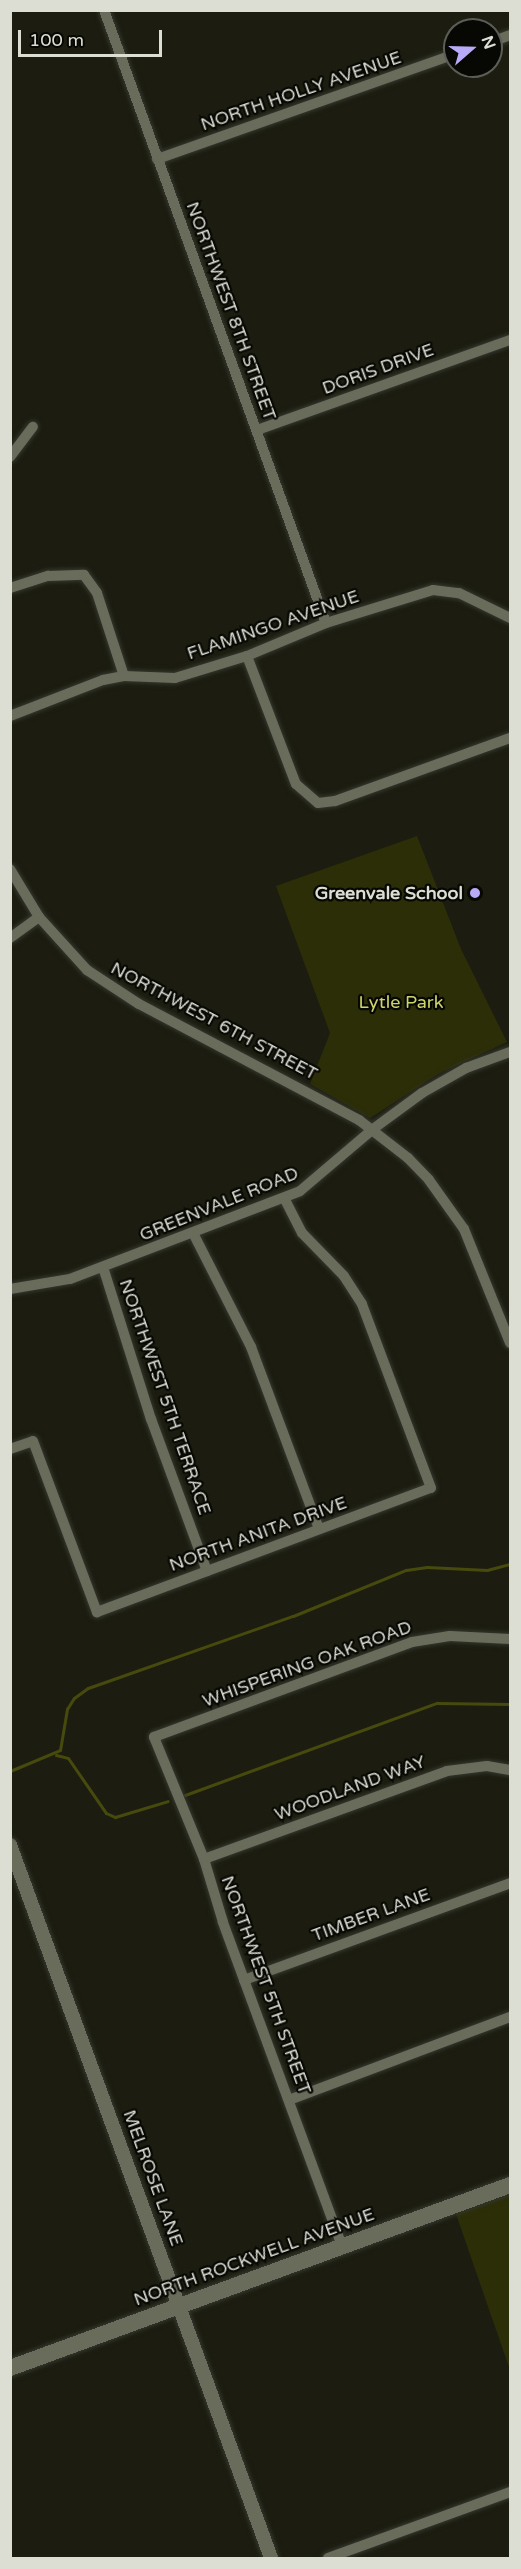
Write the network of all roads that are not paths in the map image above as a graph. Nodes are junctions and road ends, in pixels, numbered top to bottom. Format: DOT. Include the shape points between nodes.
graph roads {
  1 [pos="104,10"];
  2 [pos="443,58"];
  3 [pos="157,159"];
  4 [pos="510,340"];
  5 [pos="33,427"];
  6 [pos="257,430"];
  7 [pos="10,457"];
  8 [pos="10,588"];
  9 [pos="510,618"];
  10 [pos="326,622"];
  11 [pos="247,656"];
  12 [pos="124,676"];
  13 [pos="10,716"];
  14 [pos="510,738"];
  15 [pos="10,869"];
  16 [pos="39,917"];
  17 [pos="10,938"];
  18 [pos="510,1053"];
  19 [pos="373,1129"];
  20 [pos="284,1198"];
  21 [pos="193,1233"];
  22 [pos="104,1267"];
  23 [pos="10,1289"];
  24 [pos="510,1342"];
  25 [pos="10,1449"];
  26 [pos="319,1529"];
  27 [pos="207,1571"];
  28 [pos="510,1639"];
  29 [pos="154,1737"];
  30 [pos="510,1770"];
  31 [pos="10,1845"];
  32 [pos="204,1859"];
  33 [pos="510,1883"];
  34 [pos="244,1980"];
  35 [pos="510,2017"];
  36 [pos="289,2100"];
  37 [pos="510,2185"];
  38 [pos="342,2246"];
  39 [pos="180,2305"];
  40 [pos="10,2368"];
  41 [pos="510,2492"];
  42 [pos="271,2559"];
  43 [pos="328,2559"];
  1 -- 3 [label="street, NORTHWEST 8TH STREET"];
  2 -- 3 [label="street, NORTH HOLLY AVENUE"];
  3 -- 6 [label="street, NORTHWEST 8TH STREET"];
  4 -- 6 [label="street, DORIS DRIVE"];
  5 -- 7 [label="street"];
  6 -- 10 [label="street, NORTHWEST 8TH STREET"];
  8 -- 12 [label="street" via="48,576 84,574 97,593"];
  9 -- 10 [label="street, FLAMINGO AVENUE" via="459,593 433,590"];
  10 -- 11 [label="street, FLAMINGO AVENUE"];
  11 -- 12 [label="street, FLAMINGO AVENUE" via="175,678"];
  11 -- 14 [label="street" via="296,784 318,803"];
  12 -- 13 [label="street, FLAMINGO AVENUE" via="103,680"];
  15 -- 16 [label="street, NORTHWEST 6TH STREET"];
  16 -- 17 [label="street"];
  16 -- 19 [label="street, NORTHWEST 6TH STREET" via="87,970 105,983"];
  18 -- 19 [label="street, GREENVALE ROAD" via="444,1079"];
  19 -- 20 [label="street, GREENVALE ROAD" via="314,1183"];
  19 -- 24 [label="street, NORTHWEST 6TH STREET" via="408,1158 448,1205 477,1253"];
  20 -- 21 [label="street, GREENVALE ROAD"];
  20 -- 26 [label="street, NORTH ANITA DRIVE" via="291,1218 344,1276 362,1304 431,1488"];
  21 -- 22 [label="street, GREENVALE ROAD"];
  21 -- 26 [label="street" via="251,1347"];
  22 -- 23 [label="street, GREENVALE ROAD" via="70,1279"];
  22 -- 27 [label="street, NORTHWEST 5TH TERRACE" via="151,1419"];
  25 -- 27 [label="street, NORTH ANITA DRIVE" via="33,1441 97,1612"];
  26 -- 27 [label="street, NORTH ANITA DRIVE"];
  28 -- 29 [label="street, WHISPERING OAK ROAD" via="450,1636 412,1642"];
  29 -- 32 [label="street, NORTHWEST 5TH STREET"];
  30 -- 32 [label="street, WOODLAND WAY" via="487,1766 447,1771"];
  31 -- 39 [label="street, MELROSE LANE"];
  32 -- 34 [label="street, NORTHWEST 5TH STREET"];
  33 -- 34 [label="street, TIMBER LANE"];
  34 -- 36 [label="street, NORTHWEST 5TH STREET"];
  35 -- 36 [label="street"];
  36 -- 38 [label="street, NORTHWEST 5TH STREET"];
  37 -- 38 [label="main road, NORTH ROCKWELL AVENUE"];
  38 -- 39 [label="main road, NORTH ROCKWELL AVENUE"];
  39 -- 40 [label="main road, NORTH ROCKWELL AVENUE"];
  39 -- 42 [label="street, MELROSE LANE"];
  41 -- 43 [label="street"];
}
